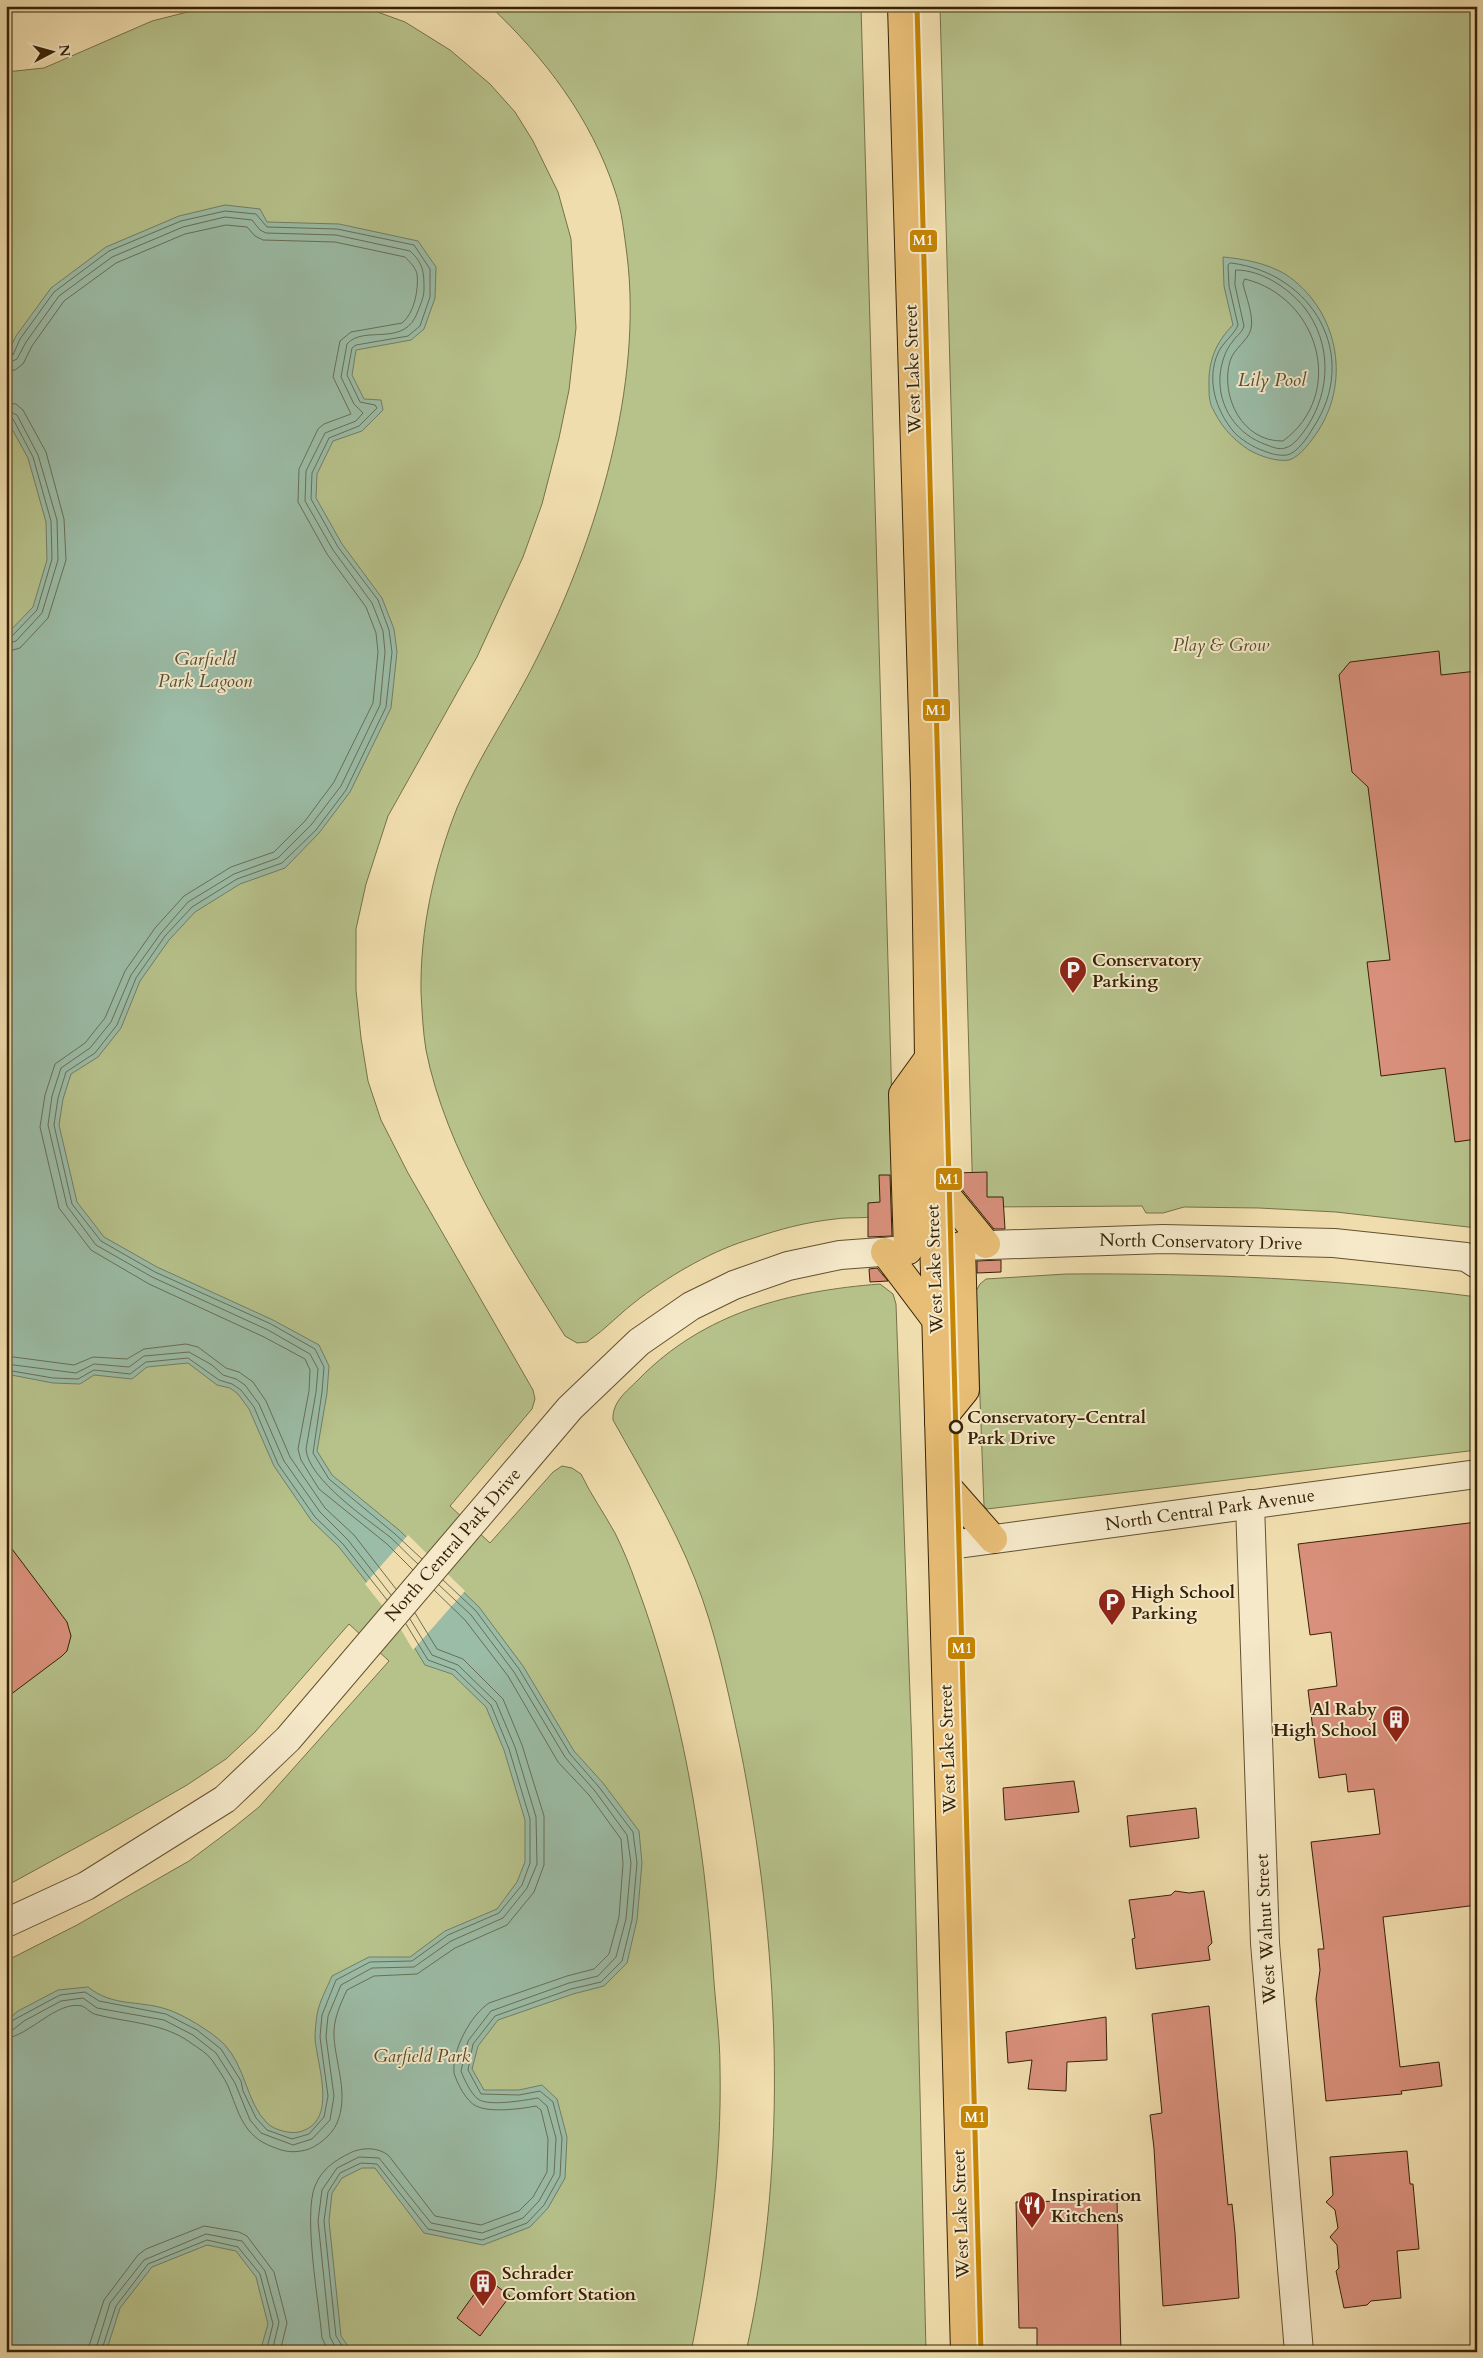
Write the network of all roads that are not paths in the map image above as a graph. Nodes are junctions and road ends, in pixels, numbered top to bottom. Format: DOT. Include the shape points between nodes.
graph roads {
  1 [pos="902,6"];
  2 [pos="929,1058"];
  3 [pos="933,1179"];
  4 [pos="974,1245"];
  5 [pos="935,1248"];
  6 [pos="896,1251"];
  7 [pos="1473,1258"];
  8 [pos="936,1321"];
  9 [pos="939,1422"];
  10 [pos="1477,1474"];
  11 [pos="940,1480"];
  12 [pos="1250,1504"];
  13 [pos="993,1539"];
  14 [pos="943,1546"];
  15 [pos="6,1922"];
  16 [pos="965,2352"];
  17 [pos="1298,2352"];
  1 -- 2 [label="main road, West Lake Street" via="925,776"];
  2 -- 3 [label="main road, West Lake Street"];
  2 -- 6 [label="main road" via="903,1094"];
  3 -- 4 [label="main road"];
  3 -- 5 [label="main road, West Lake Street"];
  4 -- 5 [label="street, North Conservatory Drive"];
  4 -- 7 [label="street, North Conservatory Drive" via="1154,1239 1334,1243"];
  4 -- 9 [label="main road" via="965,1390"];
  5 -- 6 [label="street, North Central Park Drive"];
  5 -- 8 [label="main road, West Lake Street"];
  6 -- 8 [label="main road"];
  6 -- 15 [label="street, North Central Park Drive" via="840,1255 788,1266 734,1285 691,1306 638,1342 570,1408 288,1739 225,1798 86,1886"];
  8 -- 9 [label="main road, West Lake Street"];
  9 -- 11 [label="main road, West Lake Street"];
  10 -- 12 [label="street, North Central Park Avenue"];
  11 -- 13 [label="main road"];
  11 -- 14 [label="main road, West Lake Street"];
  12 -- 13 [label="street, North Central Park Avenue"];
  12 -- 17 [label="street, West Walnut Street" via="1265,1943"];
  13 -- 14 [label="street, North Central Park Avenue"];
  14 -- 16 [label="main road, West Lake Street"];
}
